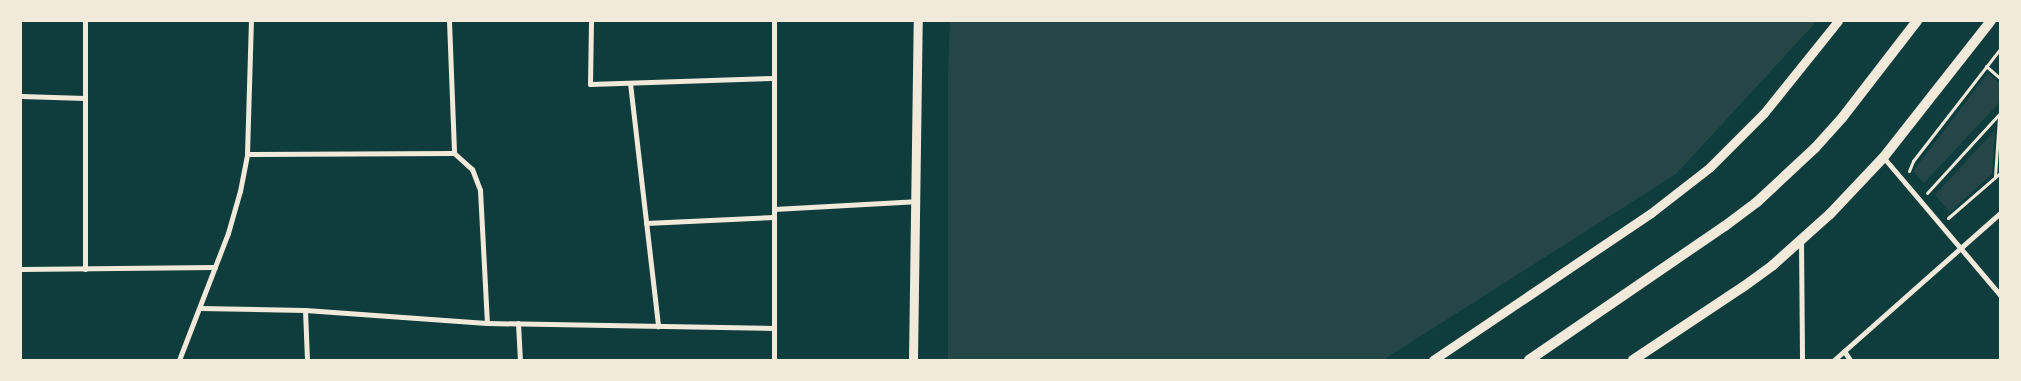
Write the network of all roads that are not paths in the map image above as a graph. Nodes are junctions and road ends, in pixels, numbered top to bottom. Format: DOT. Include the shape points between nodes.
graph roads {
  1 [pos="85,21"];
  2 [pos="251,21"];
  3 [pos="449,21"];
  4 [pos="590,21"];
  5 [pos="774,21"];
  6 [pos="918,21"];
  7 [pos="1838,21"];
  8 [pos="1917,21"];
  9 [pos="1991,21"];
  10 [pos="774,78"];
  11 [pos="630,83"];
  12 [pos="21,96"];
  13 [pos="85,98"];
  14 [pos="454,153"];
  15 [pos="247,154"];
  16 [pos="1884,158"];
  17 [pos="915,201"];
  18 [pos="774,209"];
  19 [pos="2000,213"];
  20 [pos="774,217"];
  21 [pos="646,222"];
  22 [pos="1801,241"];
  23 [pos="1960,249"];
  24 [pos="215,267"];
  25 [pos="21,269"];
  26 [pos="85,270"];
  27 [pos="2000,295"];
  28 [pos="200,308"];
  29 [pos="305,310"];
  30 [pos="487,323"];
  31 [pos="518,323"];
  32 [pos="658,326"];
  33 [pos="774,328"];
  34 [pos="1844,351"];
  35 [pos="179,360"];
  36 [pos="307,360"];
  37 [pos="520,360"];
  38 [pos="774,360"];
  39 [pos="913,360"];
  40 [pos="1433,360"];
  41 [pos="1529,360"];
  42 [pos="1633,360"];
  43 [pos="1802,360"];
  44 [pos="1834,360"];
  45 [pos="1850,360"];
  1 -- 13 [label="street"];
  2 -- 15 [label="street"];
  3 -- 14 [label="street"];
  4 -- 11 [label="street" via="590,84"];
  5 -- 10 [label="street"];
  6 -- 17 [label="street"];
  7 -- 40 [label="street" via="1770,106 1710,167 1651,213"];
  8 -- 41 [label="main road" via="1842,118 1757,202"];
  9 -- 16 [label="main road"];
  10 -- 11 [label="street"];
  10 -- 18 [label="street"];
  11 -- 21 [label="street"];
  12 -- 13 [label="street"];
  13 -- 26 [label="street"];
  14 -- 15 [label="street"];
  14 -- 30 [label="street" via="472,169 480,190"];
  15 -- 24 [label="street" via="240,191"];
  16 -- 22 [label="main road"];
  16 -- 23 [label="street"];
  17 -- 18 [label="street"];
  17 -- 39 [label="street"];
  18 -- 20 [label="street"];
  19 -- 23 [label="street"];
  20 -- 21 [label="street"];
  20 -- 33 [label="street"];
  21 -- 32 [label="street"];
  22 -- 42 [label="main road" via="1743,287"];
  22 -- 43 [label="street"];
  23 -- 27 [label="street"];
  23 -- 34 [label="street"];
  24 -- 26 [label="street"];
  24 -- 28 [label="street"];
  25 -- 26 [label="street"];
  28 -- 29 [label="street"];
  28 -- 35 [label="street"];
  29 -- 30 [label="street"];
  29 -- 36 [label="street"];
  30 -- 31 [label="street"];
  31 -- 32 [label="street"];
  31 -- 37 [label="street"];
  32 -- 33 [label="street"];
  33 -- 38 [label="street"];
  34 -- 44 [label="street"];
  34 -- 45 [label="street"];
}
